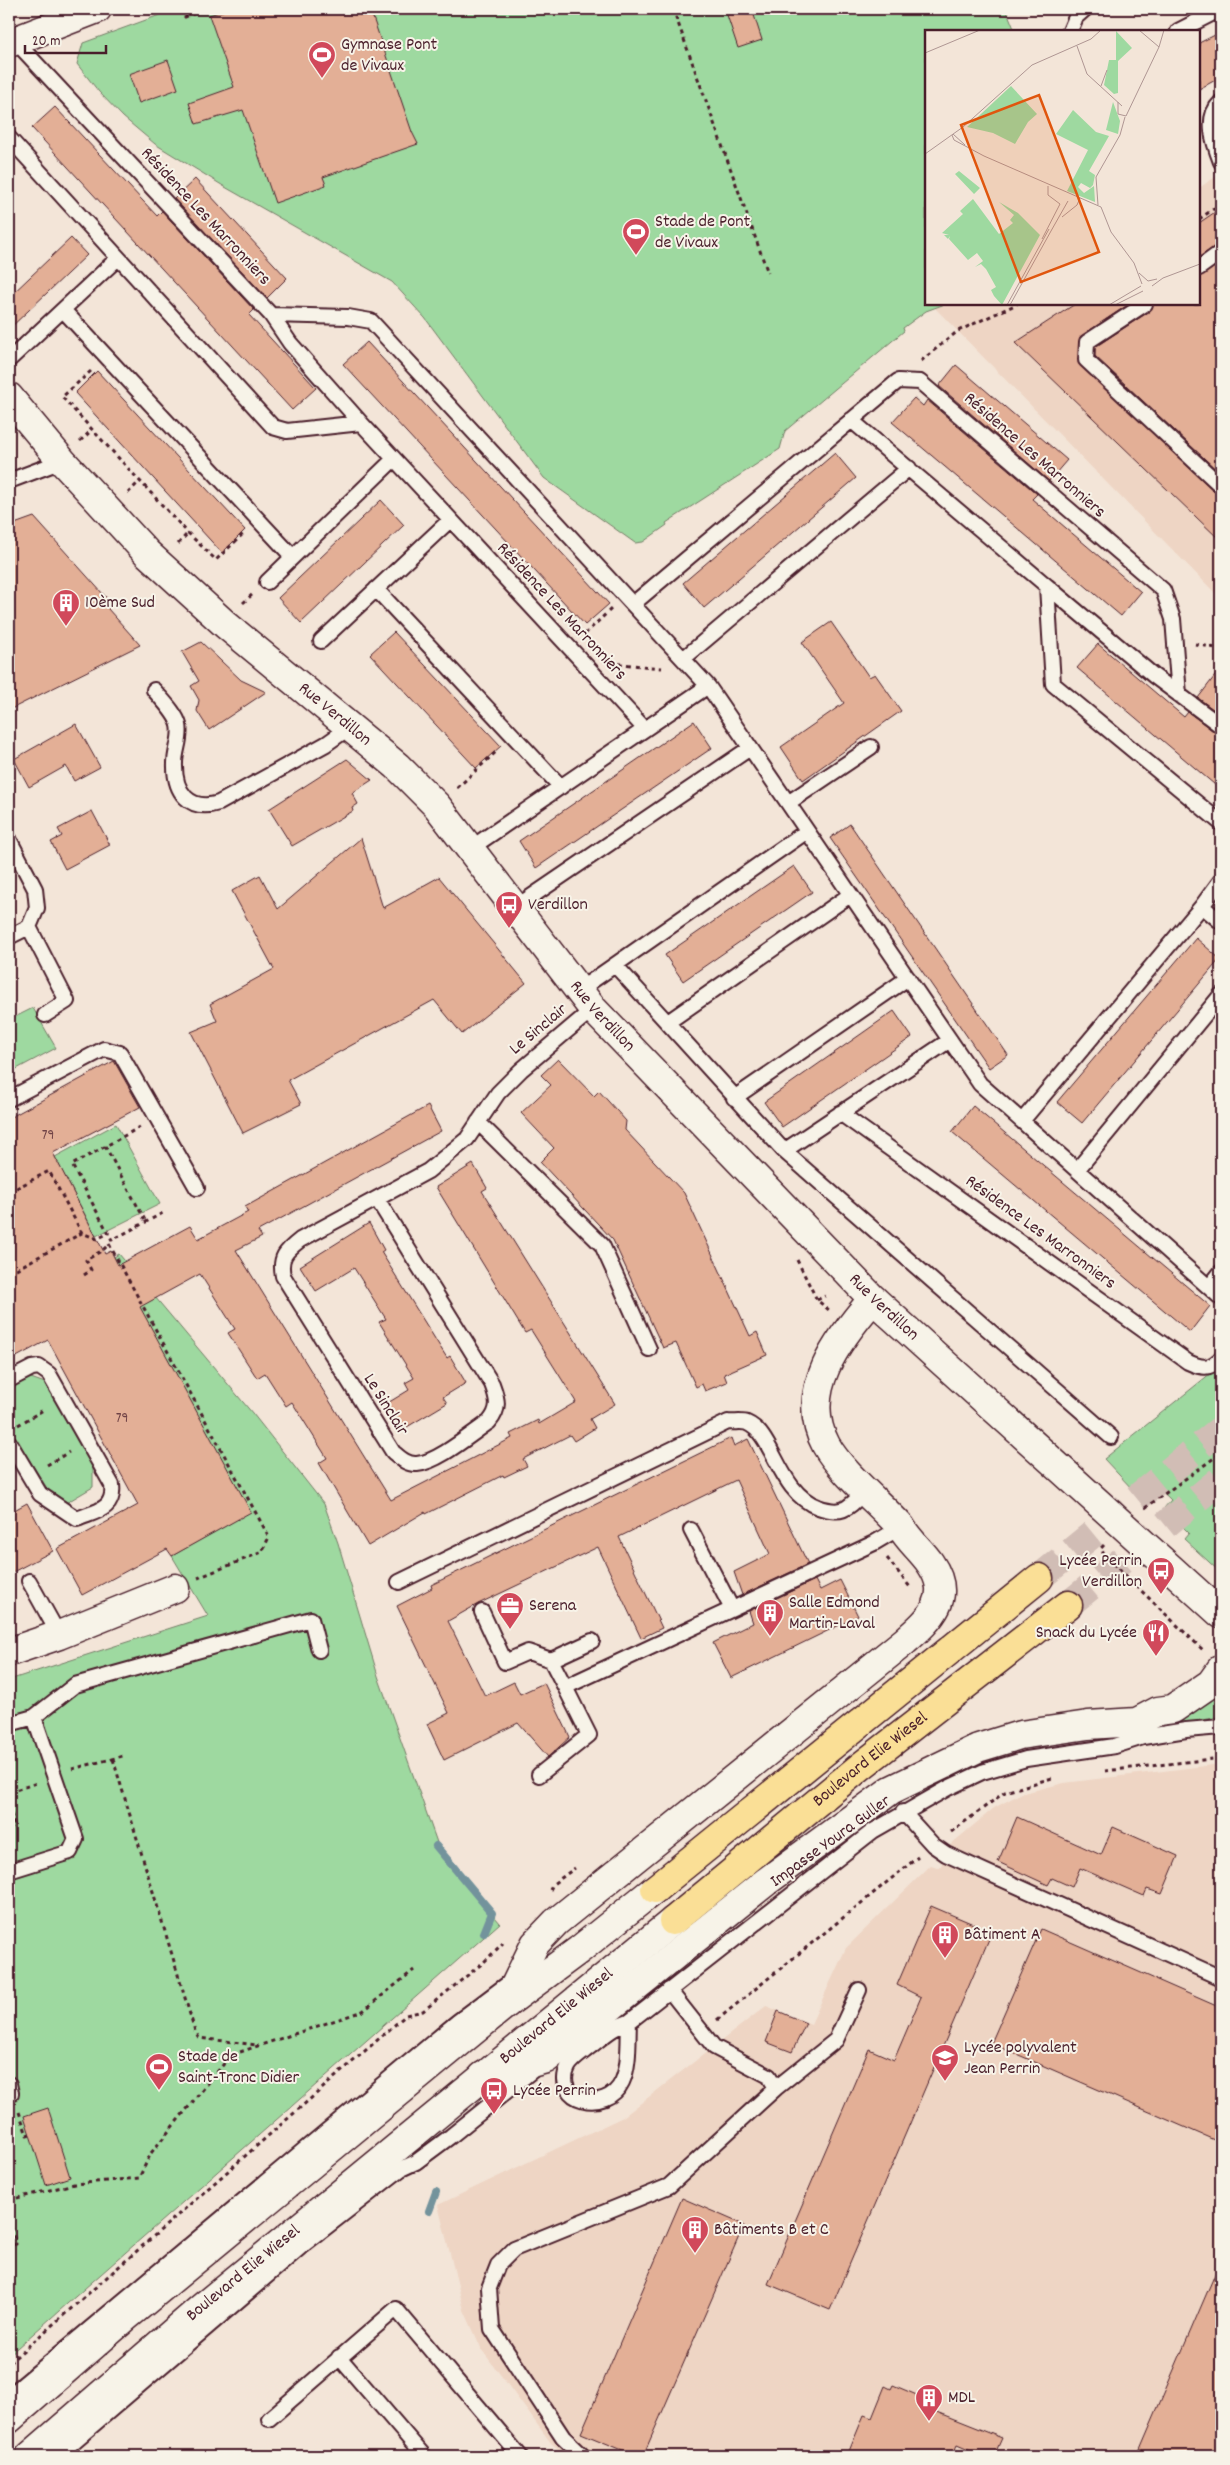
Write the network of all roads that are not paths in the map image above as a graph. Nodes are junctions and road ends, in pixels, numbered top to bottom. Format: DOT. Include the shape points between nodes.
graph roads {
  1 [pos="97,9"];
  2 [pos="1085,9"];
  3 [pos="1221,9"];
  4 [pos="1070,30"];
  5 [pos="1180,30"];
  6 [pos="12,42"];
  7 [pos="1221,102"];
  8 [pos="9,138"];
  9 [pos="1221,162"];
  10 [pos="1221,252"];
  11 [pos="117,260"];
  12 [pos="1200,267"];
  13 [pos="1143,305"];
  14 [pos="64,311"];
  15 [pos="271,315"];
  16 [pos="9,360"];
  17 [pos="9,397"];
  18 [pos="852,420"];
  19 [pos="361,423"];
  20 [pos="68,454"];
  21 [pos="394,459"];
  22 [pos="909,468"];
  23 [pos="9,481"];
  24 [pos="1221,486"];
  25 [pos="450,520"];
  26 [pos="292,556"];
  27 [pos="267,582"];
  28 [pos="1047,586"];
  29 [pos="376,589"];
  30 [pos="633,604"];
  31 [pos="320,641"];
  32 [pos="683,659"];
  33 [pos="708,686"];
  34 [pos="154,690"];
  35 [pos="1179,695"];
  36 [pos="1221,726"];
  37 [pos="350,727"];
  38 [pos="645,729"];
  39 [pos="750,748"];
  40 [pos="871,748"];
  41 [pos="560,787"];
  42 [pos="788,803"];
  43 [pos="1221,823"];
  44 [pos="807,831"];
  45 [pos="9,839"];
  46 [pos="471,848"];
  47 [pos="1221,880"];
  48 [pos="850,895"];
  49 [pos="1202,906"];
  50 [pos="516,907"];
  51 [pos="1221,922"];
  52 [pos="29,927"];
  53 [pos="9,937"];
  54 [pos="615,965"];
  55 [pos="908,978"];
  56 [pos="1221,995"];
  57 [pos="586,1000"];
  58 [pos="45,1015"];
  59 [pos="668,1022"];
  60 [pos="950,1040"];
  61 [pos="734,1098"];
  62 [pos="9,1100"];
  63 [pos="840,1113"];
  64 [pos="1022,1121"];
  65 [pos="478,1122"];
  66 [pos="784,1151"];
  67 [pos="1077,1170"];
  68 [pos="197,1188"];
  69 [pos="377,1199"];
  70 [pos="1221,1272"];
  71 [pos="1209,1287"];
  72 [pos="1221,1298"];
  73 [pos="873,1299"];
  74 [pos="649,1349"];
  75 [pos="1221,1358"];
  76 [pos="9,1380"];
  77 [pos="1111,1437"];
  78 [pos="9,1442"];
  79 [pos="866,1490"];
  80 [pos="901,1526"];
  81 [pos="691,1530"];
  82 [pos="1039,1578"];
  83 [pos="29,1581"];
  84 [pos="399,1582"];
  85 [pos="175,1588"];
  86 [pos="1068,1605"];
  87 [pos="732,1609"];
  88 [pos="482,1612"];
  89 [pos="1221,1614"];
  90 [pos="59,1635"];
  91 [pos="592,1641"];
  92 [pos="319,1650"];
  93 [pos="9,1652"];
  94 [pos="551,1660"];
  95 [pos="1214,1661"];
  96 [pos="565,1687"];
  97 [pos="34,1717"];
  98 [pos="1179,1719"];
  99 [pos="9,1724"];
  100 [pos="1221,1727"];
  101 [pos="1142,1737"];
  102 [pos="539,1774"];
  103 [pos="903,1812"];
  104 [pos="9,1871"];
  105 [pos="655,1889"];
  106 [pos="673,1921"];
  107 [pos="521,1974"];
  108 [pos="1221,1978"];
  109 [pos="669,1990"];
  110 [pos="859,1990"];
  111 [pos="506,2004"];
  112 [pos="629,2022"];
  113 [pos="546,2059"];
  114 [pos="484,2076"];
  115 [pos="9,2084"];
  116 [pos="776,2088"];
  117 [pos="9,2095"];
  118 [pos="339,2357"];
  119 [pos="9,2396"];
  120 [pos="9,2419"];
  121 [pos="269,2419"];
  122 [pos="30,2456"];
  123 [pos="56,2456"];
  124 [pos="424,2456"];
  125 [pos="520,2456"];
  126 [pos="583,2456"];
  1 -- 6 [label="street"];
  2 -- 4 [label="lane" via="1076,17"];
  3 -- 5 [label="lane"];
  6 -- 15 [label="lane, Résidence Les Marronniers"];
  7 -- 9 [label="lane" via="1216,107 1211,137"];
  8 -- 11 [label="lane"];
  10 -- 12 [label="lane"];
  11 -- 14 [label="lane"];
  11 -- 19 [label="lane" via="273,427 287,432"];
  13 -- 24 [label="lane" via="1087,342 1086,360"];
  14 -- 16 [label="lane"];
  14 -- 26 [label="lane"];
  15 -- 19 [label="lane, Résidence Les Marronniers" via="290,343"];
  15 -- 30 [label="lane" via="348,317 371,321"];
  17 -- 20 [label="street, Rue Verdillon"];
  18 -- 22 [label="lane"];
  18 -- 30 [label="lane"];
  18 -- 35 [label="lane, Résidence Les Marronniers" via="898,381 920,382 1163,590 1174,619"];
  19 -- 21 [label="lane, Résidence Les Marronniers"];
  20 -- 23 [label="lane"];
  20 -- 37 [label="street, Rue Verdillon" via="147,553 226,625"];
  21 -- 25 [label="lane, Résidence Les Marronniers"];
  21 -- 26 [label="lane"];
  22 -- 28 [label="lane"];
  22 -- 32 [label="lane"];
  25 -- 29 [label="lane"];
  25 -- 38 [label="lane, Résidence Les Marronniers"];
  26 -- 27 [label="lane"];
  28 -- 35 [label="lane"];
  28 -- 43 [label="lane" via="1053,684"];
  29 -- 31 [label="lane"];
  29 -- 41 [label="lane"];
  30 -- 32 [label="lane"];
  32 -- 33 [label="lane"];
  33 -- 38 [label="lane"];
  33 -- 39 [label="lane"];
  34 -- 37 [label="lane" via="178,722 180,734 174,762 176,779 186,799 198,806 219,803 326,744"];
  35 -- 36 [label="lane"];
  37 -- 46 [label="street, Rue Verdillon" via="397,766 437,806"];
  38 -- 41 [label="lane"];
  39 -- 42 [label="lane"];
  39 -- 50 [label="lane"];
  40 -- 42 [label="lane"];
  41 -- 46 [label="lane"];
  42 -- 44 [label="lane"];
  44 -- 48 [label="lane"];
  44 -- 54 [label="lane"];
  45 -- 52 [label="lane" via="35,889 37,908"];
  46 -- 50 [label="street, Rue Verdillon"];
  47 -- 49 [label="lane"];
  48 -- 55 [label="lane"];
  48 -- 59 [label="lane"];
  49 -- 51 [label="lane"];
  49 -- 64 [label="lane"];
  50 -- 57 [label="street, Rue Verdillon"];
  52 -- 53 [label="lane"];
  52 -- 58 [label="lane" via="67,1001"];
  54 -- 57 [label="lane"];
  54 -- 59 [label="lane"];
  55 -- 60 [label="lane"];
  55 -- 61 [label="lane"];
  56 -- 67 [label="lane"];
  57 -- 65 [label="lane, Le Sinclair" via="498,1093"];
  57 -- 73 [label="street, Rue Verdillon"];
  59 -- 61 [label="lane"];
  60 -- 63 [label="lane"];
  60 -- 64 [label="lane" via="980,1084"];
  61 -- 66 [label="lane"];
  62 -- 68 [label="lane" via="104,1049 120,1053"];
  63 -- 66 [label="lane"];
  63 -- 75 [label="lane, Résidence Les Marronniers" via="1188,1362 1201,1368 1215,1365"];
  64 -- 67 [label="lane"];
  65 -- 69 [label="lane, Le Sinclair" via="467,1139 428,1171"];
  65 -- 74 [label="lane" via="602,1245"];
  66 -- 77 [label="lane"];
  67 -- 71 [label="lane"];
  69 -- 69 [label="lane, Le Sinclair" via="492,1384 498,1401 496,1414 489,1422 430,1461 415,1464 402,1460 393,1452 283,1276 280,1264 285,1251 300,1240"];
  70 -- 71 [label="lane"];
  71 -- 72 [label="lane"];
  73 -- 79 [label="street" via="833,1350 816,1402 818,1425 826,1446"];
  73 -- 89 [label="street, Rue Verdillon"];
  76 -- 78 [label="lane" via="32,1368 49,1374 112,1485 113,1496 108,1506 77,1519 40,1494"];
  79 -- 80 [label="street"];
  79 -- 84 [label="lane" via="847,1510 832,1512 806,1503 792,1488 759,1434 747,1423 728,1422"];
  80 -- 87 [label="lane" via="874,1543"];
  80 -- 107 [label="street" via="907,1538 930,1563 938,1579 940,1595 937,1608 928,1621 556,1922 534,1944"];
  81 -- 87 [label="lane"];
  82 -- 105 [label="highway, Boulevard Elie Wiesel"];
  83 -- 90 [label="lane"];
  85 -- 90 [label="street"];
  86 -- 106 [label="highway, Boulevard Elie Wiesel" via="860,1767"];
  87 -- 96 [label="lane"];
  88 -- 94 [label="lane" via="505,1662 528,1652"];
  90 -- 93 [label="street"];
  91 -- 94 [label="lane"];
  92 -- 97 [label="lane" via="311,1619 75,1685"];
  94 -- 96 [label="lane"];
  95 -- 98 [label="street" via="1211,1682"];
  96 -- 102 [label="lane" via="589,1735"];
  97 -- 99 [label="lane"];
  97 -- 104 [label="lane" via="59,1775 76,1839 70,1852"];
  98 -- 100 [label="lane, Impasse Youra Guller"];
  98 -- 101 [label="lane, Impasse Youra Guller"];
  98 -- 101 [label="lane, Impasse Youra Guller" via="1165,1722"];
  98 -- 113 [label="street" via="1158,1711 1137,1722 1020,1735 978,1748 891,1790 767,1881"];
  101 -- 103 [label="lane, Impasse Youra Guller" via="1115,1746 1026,1759 982,1772"];
  103 -- 108 [label="lane" via="933,1845 946,1854"];
  103 -- 109 [label="lane, Impasse Youra Guller" via="865,1836"];
  105 -- 111 [label="street, Boulevard Elie Wiesel"];
  106 -- 114 [label="street, Boulevard Elie Wiesel"];
  107 -- 111 [label="street"];
  107 -- 119 [label="lane" via="449,2028"];
  109 -- 112 [label="lane, Impasse Youra Guller"];
  109 -- 116 [label="lane" via="714,2047 769,2076"];
  110 -- 116 [label="lane" via="836,2040"];
  111 -- 120 [label="street, Boulevard Elie Wiesel" via="126,2317"];
  112 -- 112 [label="lane, Impasse Youra Guller" via="615,2026 568,2067 566,2080 570,2092 580,2100 603,2099 618,2088 626,2066"];
  113 -- 114 [label="street"];
  113 -- 123 [label="lane" via="451,2136 401,2169 302,2246"];
  114 -- 122 [label="street, Boulevard Elie Wiesel" via="200,2309"];
  115 -- 117 [label="lane"];
  116 -- 126 [label="lane" via="669,2186 514,2249 498,2265 489,2288 492,2329 563,2437"];
  118 -- 121 [label="lane"];
  118 -- 124 [label="lane"];
  118 -- 125 [label="lane" via="396,2309"];
}
